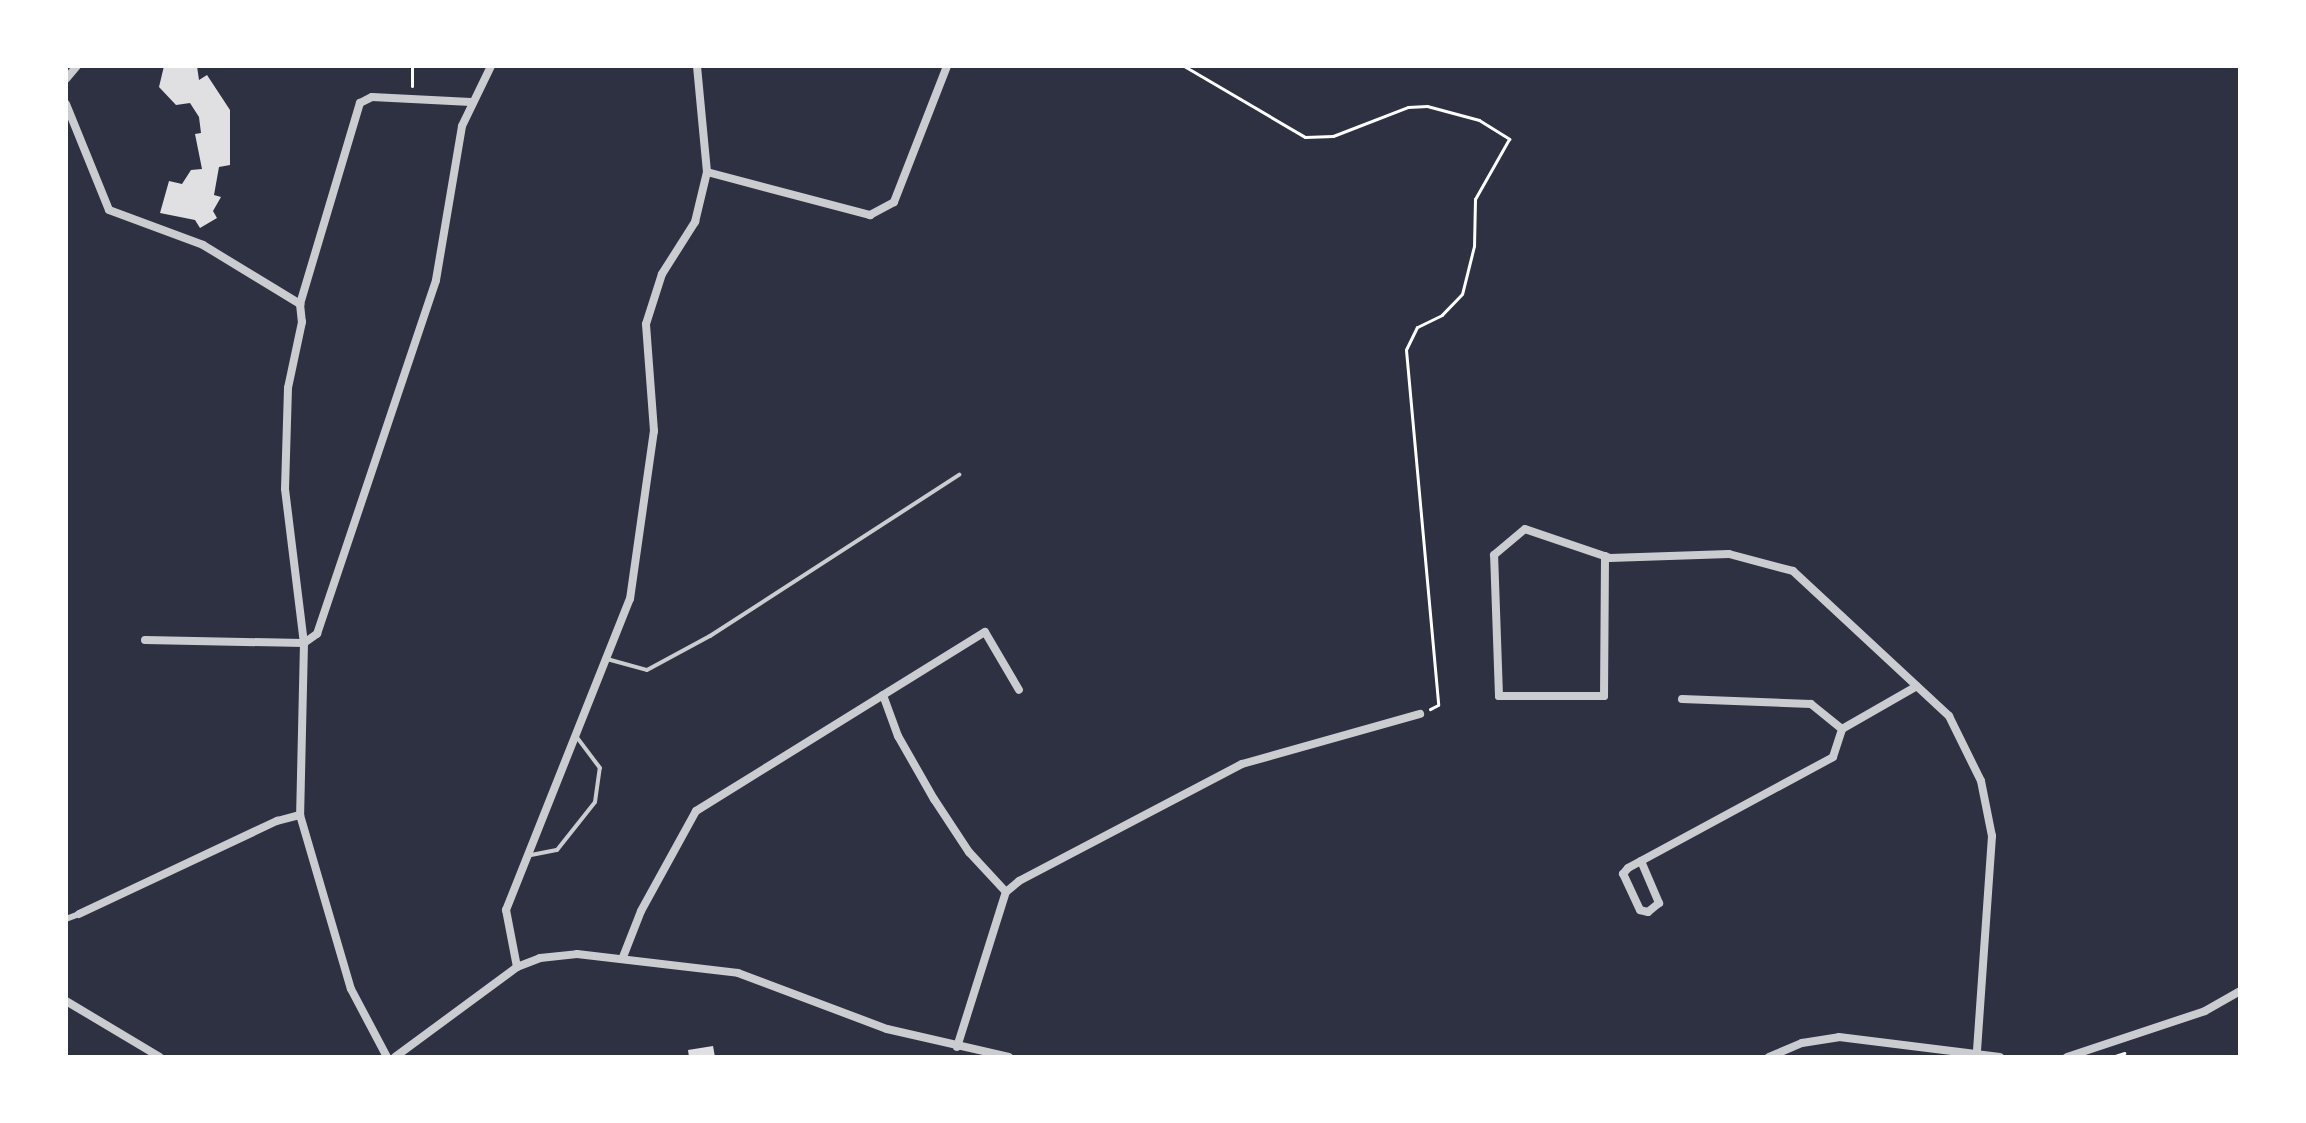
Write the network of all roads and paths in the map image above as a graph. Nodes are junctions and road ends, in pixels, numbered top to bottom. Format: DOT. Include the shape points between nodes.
graph roads {
  1 [pos="77,66"];
  2 [pos="412,66"];
  3 [pos="491,66"];
  4 [pos="697,66"];
  5 [pos="947,66"];
  6 [pos="1184,66"];
  7 [pos="66,79"];
  8 [pos="412,98"];
  9 [pos="471,102"];
  10 [pos="66,104"];
  11 [pos="707,172"];
  12 [pos="300,304"];
  13 [pos="959,475"];
  14 [pos="1605,556"];
  15 [pos="145,640"];
  16 [pos="304,643"];
  17 [pos="607,659"];
  18 [pos="1917,686"];
  19 [pos="1019,690"];
  20 [pos="883,695"];
  21 [pos="1682,699"];
  22 [pos="1438,705"];
  23 [pos="1420,714"];
  24 [pos="1842,729"];
  25 [pos="577,738"];
  26 [pos="300,815"];
  27 [pos="528,855"];
  28 [pos="1641,861"];
  29 [pos="1006,892"];
  30 [pos="79,914"];
  31 [pos="66,919"];
  32 [pos="623,957"];
  33 [pos="517,967"];
  34 [pos="2240,991"];
  35 [pos="66,1001"];
  36 [pos="957,1047"];
  37 [pos="1977,1053"];
  38 [pos="160,1057"];
  39 [pos="387,1057"];
  40 [pos="395,1057"];
  41 [pos="1009,1057"];
  42 [pos="1769,1057"];
  43 [pos="2000,1057"];
  44 [pos="2067,1057"];
  1 -- 7 [label="street"];
  2 -- 8 [label="path"];
  3 -- 9 [label="street"];
  4 -- 11 [label="street"];
  5 -- 11 [label="street" via="894,202 870,215"];
  6 -- 22 [label="path" via="1305,137 1333,136 1408,107 1427,106 1479,120 1509,139 1475,199 1474,246 1462,294 1442,315 1417,327 1406,350"];
  8 -- 9 [label="street"];
  8 -- 12 [label="street" via="372,97 355,110"];
  9 -- 16 [label="street" via="462,126 436,280 317,634"];
  10 -- 12 [label="street" via="109,210 203,245"];
  11 -- 17 [label="street" via="695,222 662,274 646,324 654,431 630,599"];
  12 -- 16 [label="street" via="286,404 285,489"];
  13 -- 17 [label="lane" via="710,636 647,670"];
  14 -- 14 [label="street" via="1525,529 1494,555 1499,696 1604,696"];
  14 -- 18 [label="street" via="1729,554 1793,571"];
  15 -- 16 [label="street"];
  16 -- 26 [label="street"];
  17 -- 25 [label="street"];
  18 -- 24 [label="street"];
  18 -- 37 [label="street" via="1949,716 1981,781 1992,836"];
  19 -- 20 [label="street" via="985,632"];
  20 -- 29 [label="street" via="898,736 934,799 969,852"];
  20 -- 32 [label="street" via="696,811 641,911"];
  21 -- 24 [label="street" via="1811,704"];
  23 -- 29 [label="street" via="1242,764"];
  24 -- 28 [label="street" via="1833,757"];
  25 -- 27 [label="street"];
  25 -- 27 [label="lane" via="600,768 595,802 557,850"];
  26 -- 30 [label="street"];
  26 -- 39 [label="street" via="351,989"];
  27 -- 33 [label="street" via="506,910"];
  28 -- 28 [label="street" via="1659,903 1648,912 1640,910 1623,874"];
  29 -- 36 [label="street"];
  30 -- 31 [label="street"];
  32 -- 33 [label="street" via="558,955"];
  32 -- 36 [label="street" via="738,973 887,1029"];
  33 -- 40 [label="street"];
  34 -- 44 [label="street" via="2205,1011"];
  35 -- 38 [label="street"];
  36 -- 41 [label="street"];
  37 -- 42 [label="street" via="1839,1037 1802,1043"];
  37 -- 43 [label="street"];
}
